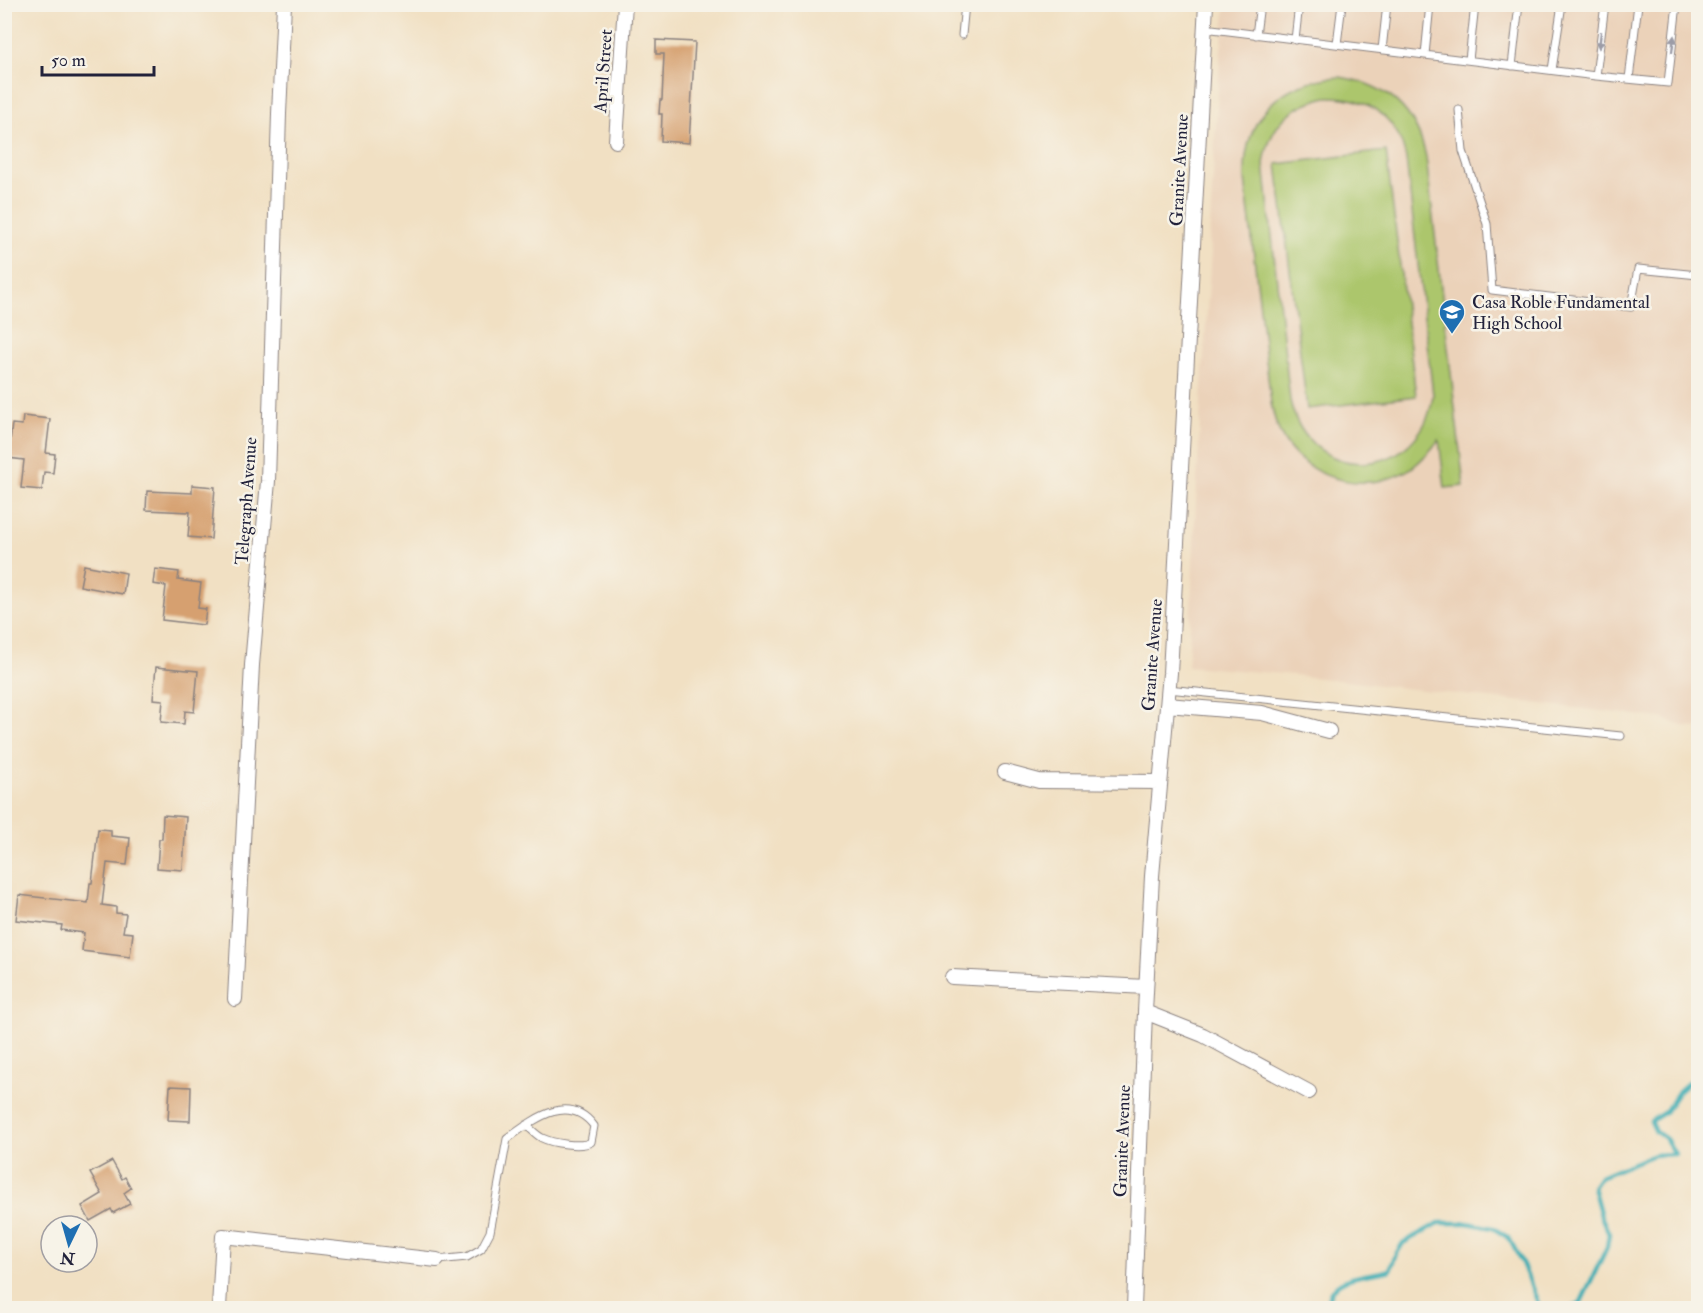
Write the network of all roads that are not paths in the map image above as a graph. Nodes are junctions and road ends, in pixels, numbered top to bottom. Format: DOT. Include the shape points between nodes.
graph roads {
  1 [pos="284,4"];
  2 [pos="625,4"];
  3 [pos="965,4"];
  4 [pos="1206,4"];
  5 [pos="1260,4"];
  6 [pos="1299,4"];
  7 [pos="1342,4"];
  8 [pos="1387,4"];
  9 [pos="1430,4"];
  10 [pos="1475,4"];
  11 [pos="1519,4"];
  12 [pos="1562,4"];
  13 [pos="1605,4"];
  14 [pos="1638,4"];
  15 [pos="1677,4"];
  16 [pos="1204,28"];
  17 [pos="1256,35"];
  18 [pos="962,36"];
  19 [pos="1295,39"];
  20 [pos="1337,45"];
  21 [pos="1382,50"];
  22 [pos="1425,55"];
  23 [pos="1469,60"];
  24 [pos="1512,66"];
  25 [pos="1552,70"];
  26 [pos="1596,76"];
  27 [pos="1629,79"];
  28 [pos="1459,110"];
  29 [pos="616,141"];
  30 [pos="1698,275"];
  31 [pos="1168,689"];
  32 [pos="1167,705"];
  33 [pos="1329,731"];
  34 [pos="1621,736"];
  35 [pos="1005,772"];
  36 [pos="1160,782"];
  37 [pos="952,978"];
  38 [pos="1146,987"];
  39 [pos="235,999"];
  40 [pos="1145,1012"];
  41 [pos="1308,1092"];
  42 [pos="526,1125"];
  43 [pos="437,1260"];
  44 [pos="219,1308"];
  45 [pos="1134,1308"];
  1 -- 39 [label="street, Telegraph Avenue" via="268,481 252,665"];
  2 -- 29 [label="street, April Street"];
  3 -- 18 [label="lane"];
  4 -- 16 [label="street, Granite Avenue"];
  5 -- 17 [label="lane"];
  6 -- 19 [label="lane"];
  7 -- 20 [label="lane"];
  8 -- 21 [label="lane"];
  9 -- 22 [label="lane"];
  10 -- 23 [label="lane"];
  11 -- 24 [label="lane"];
  12 -- 25 [label="lane"];
  13 -- 26 [label="lane, one-way"];
  14 -- 27 [label="lane"];
  27 -- 15 [label="lane, one-way" via="1668,83"];
  16 -- 17 [label="lane"];
  16 -- 31 [label="street, Granite Avenue"];
  17 -- 19 [label="lane"];
  19 -- 20 [label="lane"];
  20 -- 21 [label="lane"];
  21 -- 22 [label="lane"];
  22 -- 23 [label="lane"];
  23 -- 24 [label="lane"];
  24 -- 25 [label="lane"];
  25 -- 26 [label="lane"];
  26 -- 27 [label="lane"];
  28 -- 30 [label="lane" via="1463,151 1487,224 1492,290 1631,307 1638,269"];
  31 -- 32 [label="street, Granite Avenue"];
  31 -- 34 [label="lane"];
  32 -- 33 [label="street" via="1262,713"];
  32 -- 36 [label="street, Granite Avenue"];
  35 -- 36 [label="street" via="1039,781"];
  36 -- 38 [label="street, Granite Avenue"];
  37 -- 38 [label="street"];
  38 -- 40 [label="street, Granite Avenue"];
  40 -- 41 [label="street" via="1203,1035"];
  40 -- 45 [label="street, Granite Avenue"];
  42 -- 42 [label="lane" via="539,1116 561,1110 587,1117 594,1126 591,1142 580,1145 544,1139"];
  42 -- 43 [label="lane" via="507,1139 490,1232 481,1249 467,1257"];
  43 -- 44 [label="street" via="223,1236"];
}
